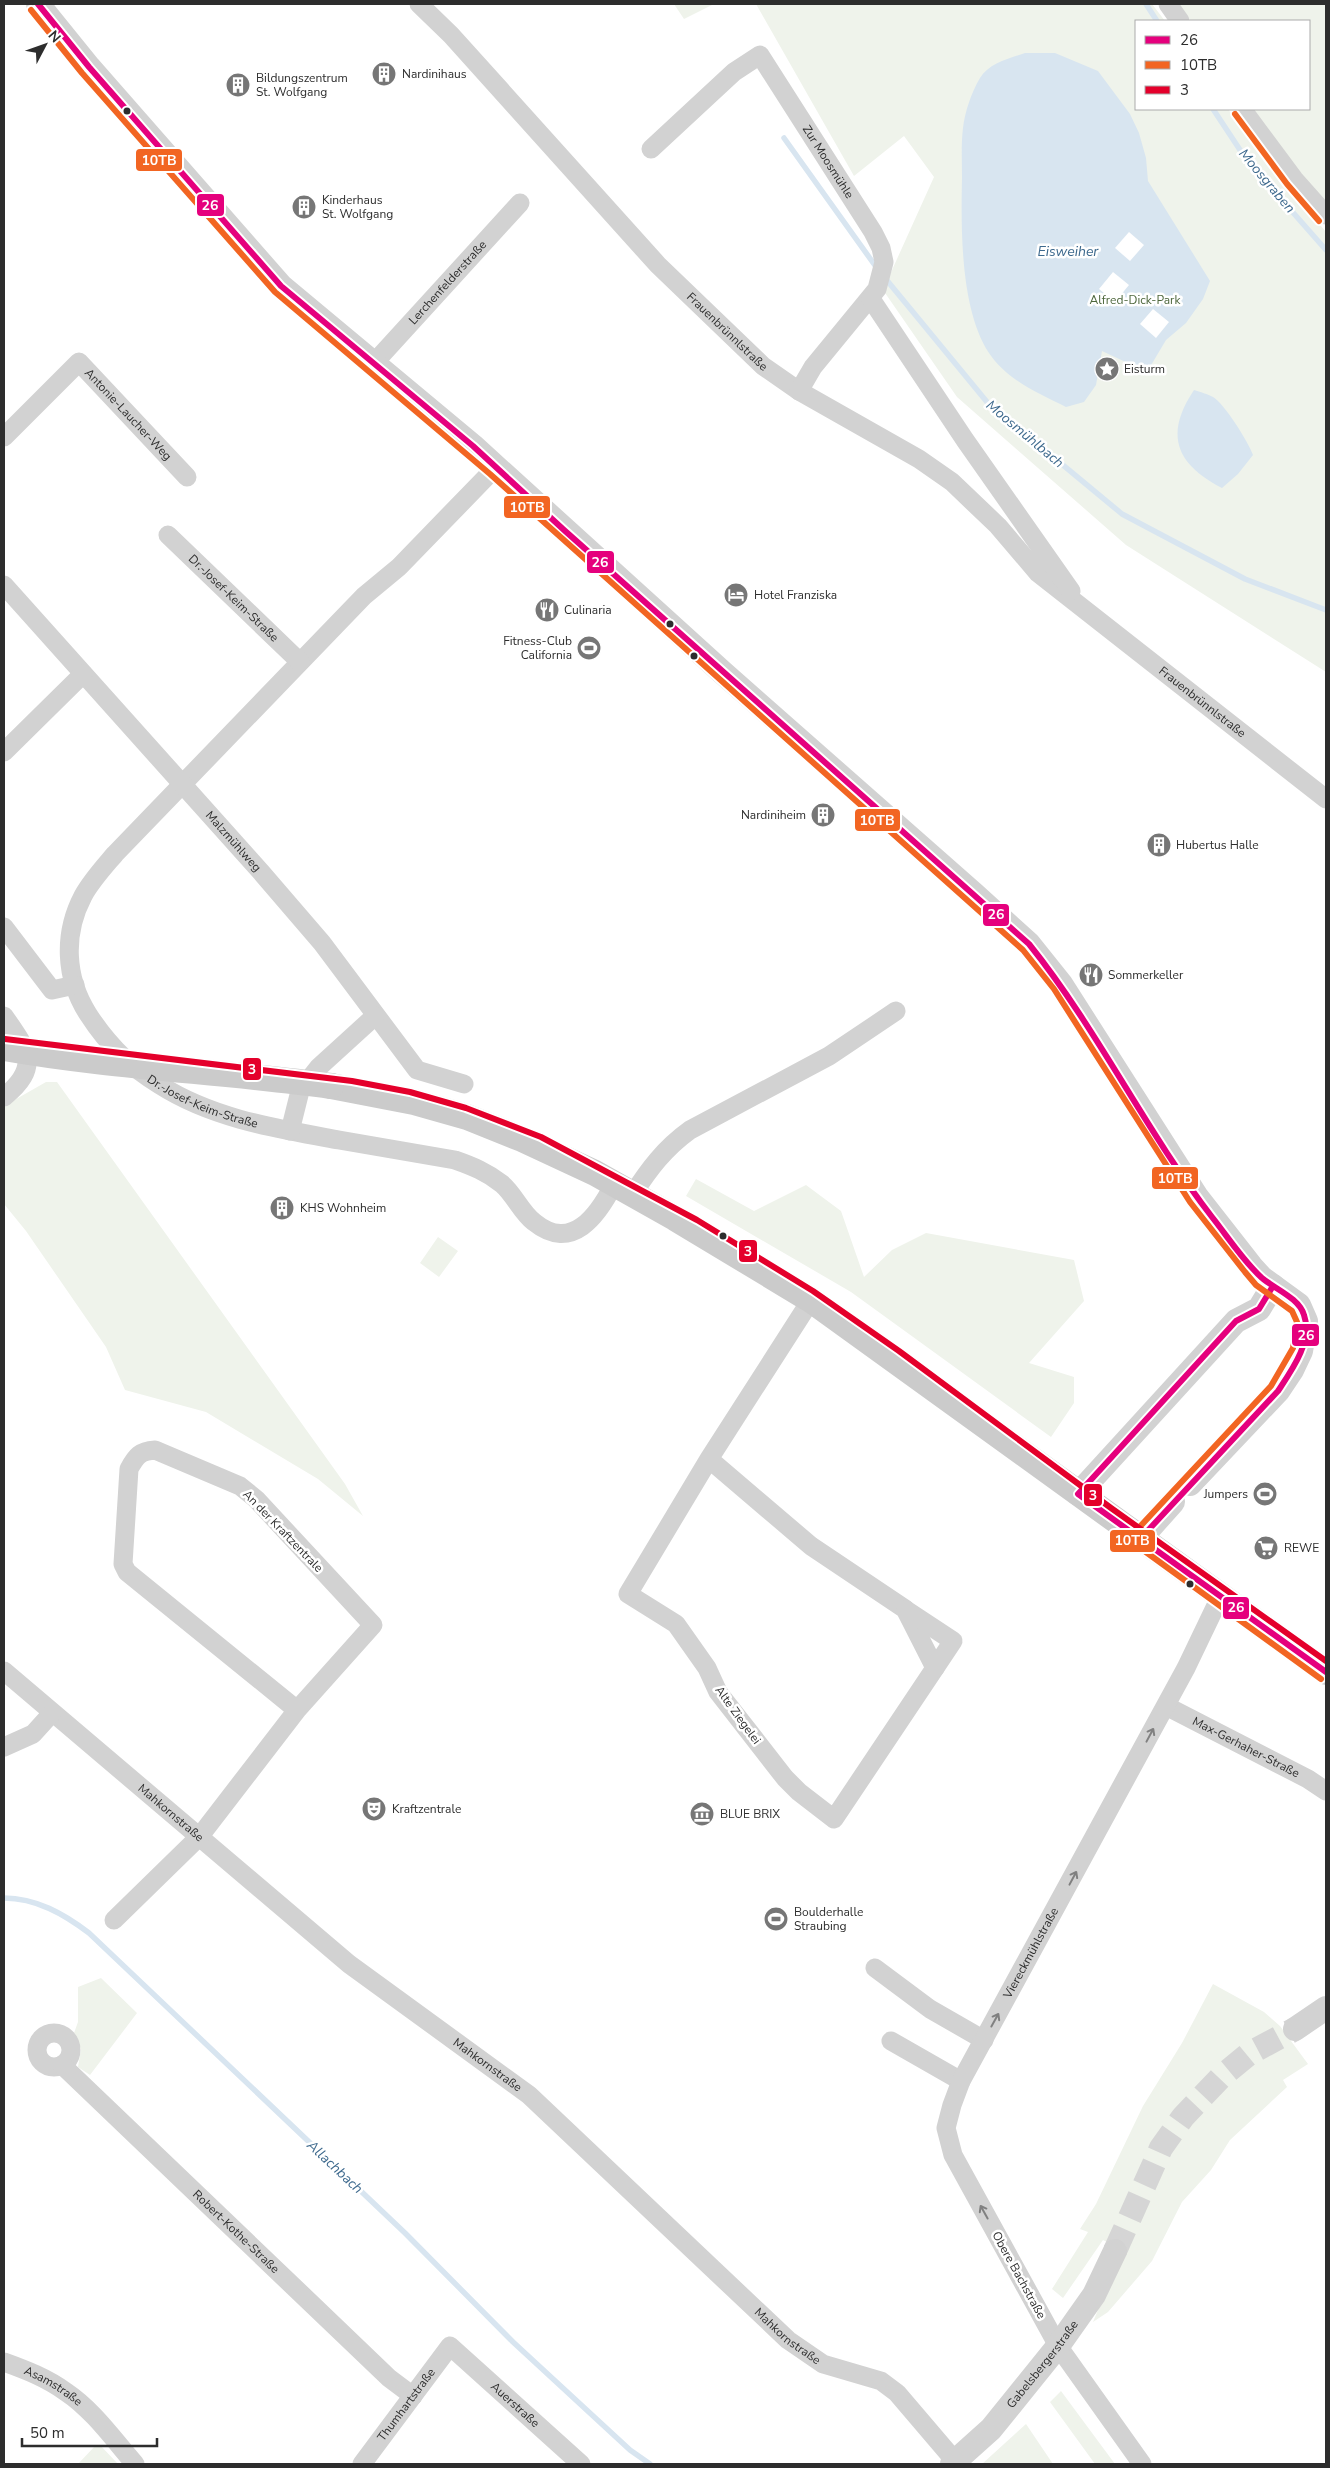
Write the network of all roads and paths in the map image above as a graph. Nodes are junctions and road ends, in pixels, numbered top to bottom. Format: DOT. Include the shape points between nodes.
graph roads {
  1 [pos="38,4"];
  2 [pos="419,4"];
  3 [pos="1168,4"];
  4 [pos="1179,20"];
  5 [pos="1243,110"];
  6 [pos="651,149"];
  7 [pos="520,203"];
  8 [pos="1326,215"];
  9 [pos="871,299"];
  10 [pos="374,363"];
  11 [pos="799,391"];
  12 [pos="4,437"];
  13 [pos="496,467"];
  14 [pos="188,477"];
  15 [pos="168,535"];
  16 [pos="4,585"];
  17 [pos="1080,604"];
  18 [pos="300,662"];
  19 [pos="83,674"];
  20 [pos="4,752"];
  21 [pos="181,785"];
  22 [pos="1326,799"];
  23 [pos="4,926"];
  24 [pos="75,985"];
  25 [pos="896,1011"];
  26 [pos="4,1016"];
  27 [pos="375,1016"];
  28 [pos="4,1048"];
  29 [pos="464,1084"];
  30 [pos="4,1098"];
  31 [pos="290,1131"];
  32 [pos="624,1189"];
  33 [pos="1273,1286"];
  34 [pos="811,1300"];
  35 [pos="709,1459"];
  36 [pos="1190,1484"];
  37 [pos="1078,1494"];
  38 [pos="1173,1502"];
  39 [pos="1140,1539"];
  40 [pos="1221,1596"];
  41 [pos="905,1609"];
  42 [pos="1314,1656"];
  43 [pos="936,1668"];
  44 [pos="4,1671"];
  45 [pos="1326,1672"];
  46 [pos="1166,1706"];
  47 [pos="297,1710"];
  48 [pos="52,1713"];
  49 [pos="4,1747"];
  50 [pos="1326,1791"];
  51 [pos="200,1836"];
  52 [pos="114,1920"];
  53 [pos="875,1968"];
  54 [pos="1326,2008"];
  55 [pos="1295,2029"];
  56 [pos="984,2040"];
  57 [pos="891,2041"];
  58 [pos="62,2065"];
  59 [pos="962,2081"];
  60 [pos="946,2128"];
  61 [pos="1115,2251"];
  62 [pos="450,2346"];
  63 [pos="1058,2346"];
  64 [pos="4,2362"];
  65 [pos="413,2396"];
  66 [pos="953,2463"];
  67 [pos="135,2464"];
  68 [pos="362,2464"];
  69 [pos="581,2464"];
  70 [pos="1142,2464"];
  1 -- 10 [label="street" via="88,67 281,286"];
  2 -- 11 [label="street, Frauenbrünnlstraße" via="451,35 658,265 763,366"];
  3 -- 4 [label="street"];
  5 -- 8 [label="street" via="1294,179"];
  6 -- 9 [label="street, Zur Moosmühle" via="734,72 760,55 881,248 883,271"];
  7 -- 10 [label="street, Lerchenfelderstraße"];
  9 -- 11 [label="street, Zur Moosmühle" via="813,367"];
  9 -- 17 [label="street, Frauenbrünnlstraße"];
  10 -- 13 [label="street"];
  11 -- 17 [label="street, Frauenbrünnlstraße" via="952,482 998,526 1038,573"];
  12 -- 14 [label="street, Antonie-Laucher-Weg" via="79,362"];
  13 -- 18 [label="street, Dr.-Josef-Keim-Straße"];
  13 -- 33 [label="street" via="1029,944 1071,999 1197,1197 1251,1266"];
  15 -- 18 [label="street, Dr.-Josef-Keim-Straße"];
  16 -- 19 [label="street, Malzmühlweg"];
  17 -- 22 [label="street, Frauenbrünnlstraße"];
  18 -- 21 [label="street, Dr.-Josef-Keim-Straße"];
  19 -- 20 [label="street"];
  19 -- 21 [label="street, Malzmühlweg"];
  21 -- 24 [label="street, Dr.-Josef-Keim-Straße" via="115,854 84,895 73,919 69,945 70,972"];
  21 -- 27 [label="street, Malzmühlweg" via="322,943"];
  23 -- 24 [label="street" via="52,990"];
  24 -- 31 [label="street, Dr.-Josef-Keim-Straße" via="79,1000 99,1030 124,1057 160,1085 199,1105"];
  25 -- 32 [label="street, Dr.-Josef-Keim-Straße" via="829,1056 676,1140"];
  26 -- 30 [label="street" via="20,1039 28,1059 19,1085"];
  27 -- 29 [label="street, Malzmühlweg" via="417,1070"];
  27 -- 31 [label="street" via="319,1067 300,1091"];
  28 -- 32 [label="main road, bridge" via="60,1058 249,1075 414,1102 467,1117 522,1139"];
  31 -- 32 [label="street, Dr.-Josef-Keim-Straße" via="455,1160 480,1168 503,1185 533,1222 550,1231 567,1233 577,1230"];
  32 -- 34 [label="main road"];
  33 -- 36 [label="street" via="1300,1305 1306,1321 1306,1333 1292,1370 1278,1391"];
  33 -- 37 [label="street" via="1259,1309 1236,1321"];
  34 -- 35 [label="street, Alte Ziegelei"];
  34 -- 37 [label="main road"];
  35 -- 41 [label="street, Alte Ziegelei" via="811,1546"];
  35 -- 43 [label="street, Alte Ziegelei" via="628,1594 676,1624 707,1668 718,1692 799,1792 834,1819"];
  37 -- 39 [label="main road"];
  38 -- 39 [label="street"];
  39 -- 40 [label="main road"];
  40 -- 42 [label="main road"];
  40 -- 46 [label="street, Viereckmühlstraße"];
  41 -- 43 [label="street, Alte Ziegelei"];
  41 -- 43 [label="street, Alte Ziegelei" via="953,1641"];
  42 -- 45 [label="main road"];
  44 -- 48 [label="street, Mahkornstraße"];
  46 -- 50 [label="street, Max-Gerhaher-Straße"];
  56 -- 46 [label="street, Viereckmühlstraße, one-way"];
  47 -- 47 [label="street, An der Kraftzentrale" via="372,1625 256,1499 240,1486 155,1450 135,1456 129,1469 123,1564 127,1572"];
  47 -- 51 [label="street, An der Kraftzentrale"];
  48 -- 49 [label="street" via="33,1734"];
  48 -- 51 [label="street, Mahkornstraße"];
  51 -- 52 [label="street, An der Kraftzentrale"];
  51 -- 66 [label="street, Mahkornstraße" via="349,1964 529,2095 788,2340 823,2364 874,2379 897,2393"];
  53 -- 56 [label="street" via="930,2009"];
  54 -- 55 [label="street"];
  56 -- 59 [label="street, Viereckmühlstraße"];
  57 -- 59 [label="street"];
  58 -- 65 [label="street, Robert-Kothe-Straße" via="389,2378"];
  59 -- 60 [label="street, Viereckmühlstraße"];
  63 -- 60 [label="street, Obere Bachstraße, one-way" via="953,2155"];
  61 -- 63 [label="street, Gabelsbergerstraße" via="1094,2295"];
  62 -- 65 [label="street, Thumhartstraße"];
  62 -- 69 [label="street, Auerstraße"];
  63 -- 66 [label="street, Gabelsbergerstraße" via="991,2428"];
  63 -- 70 [label="street, Obere Bachstraße"];
  64 -- 67 [label="street, Asamstraße" via="38,2375 68,2393"];
  65 -- 68 [label="street, Thumhartstraße"];
}
